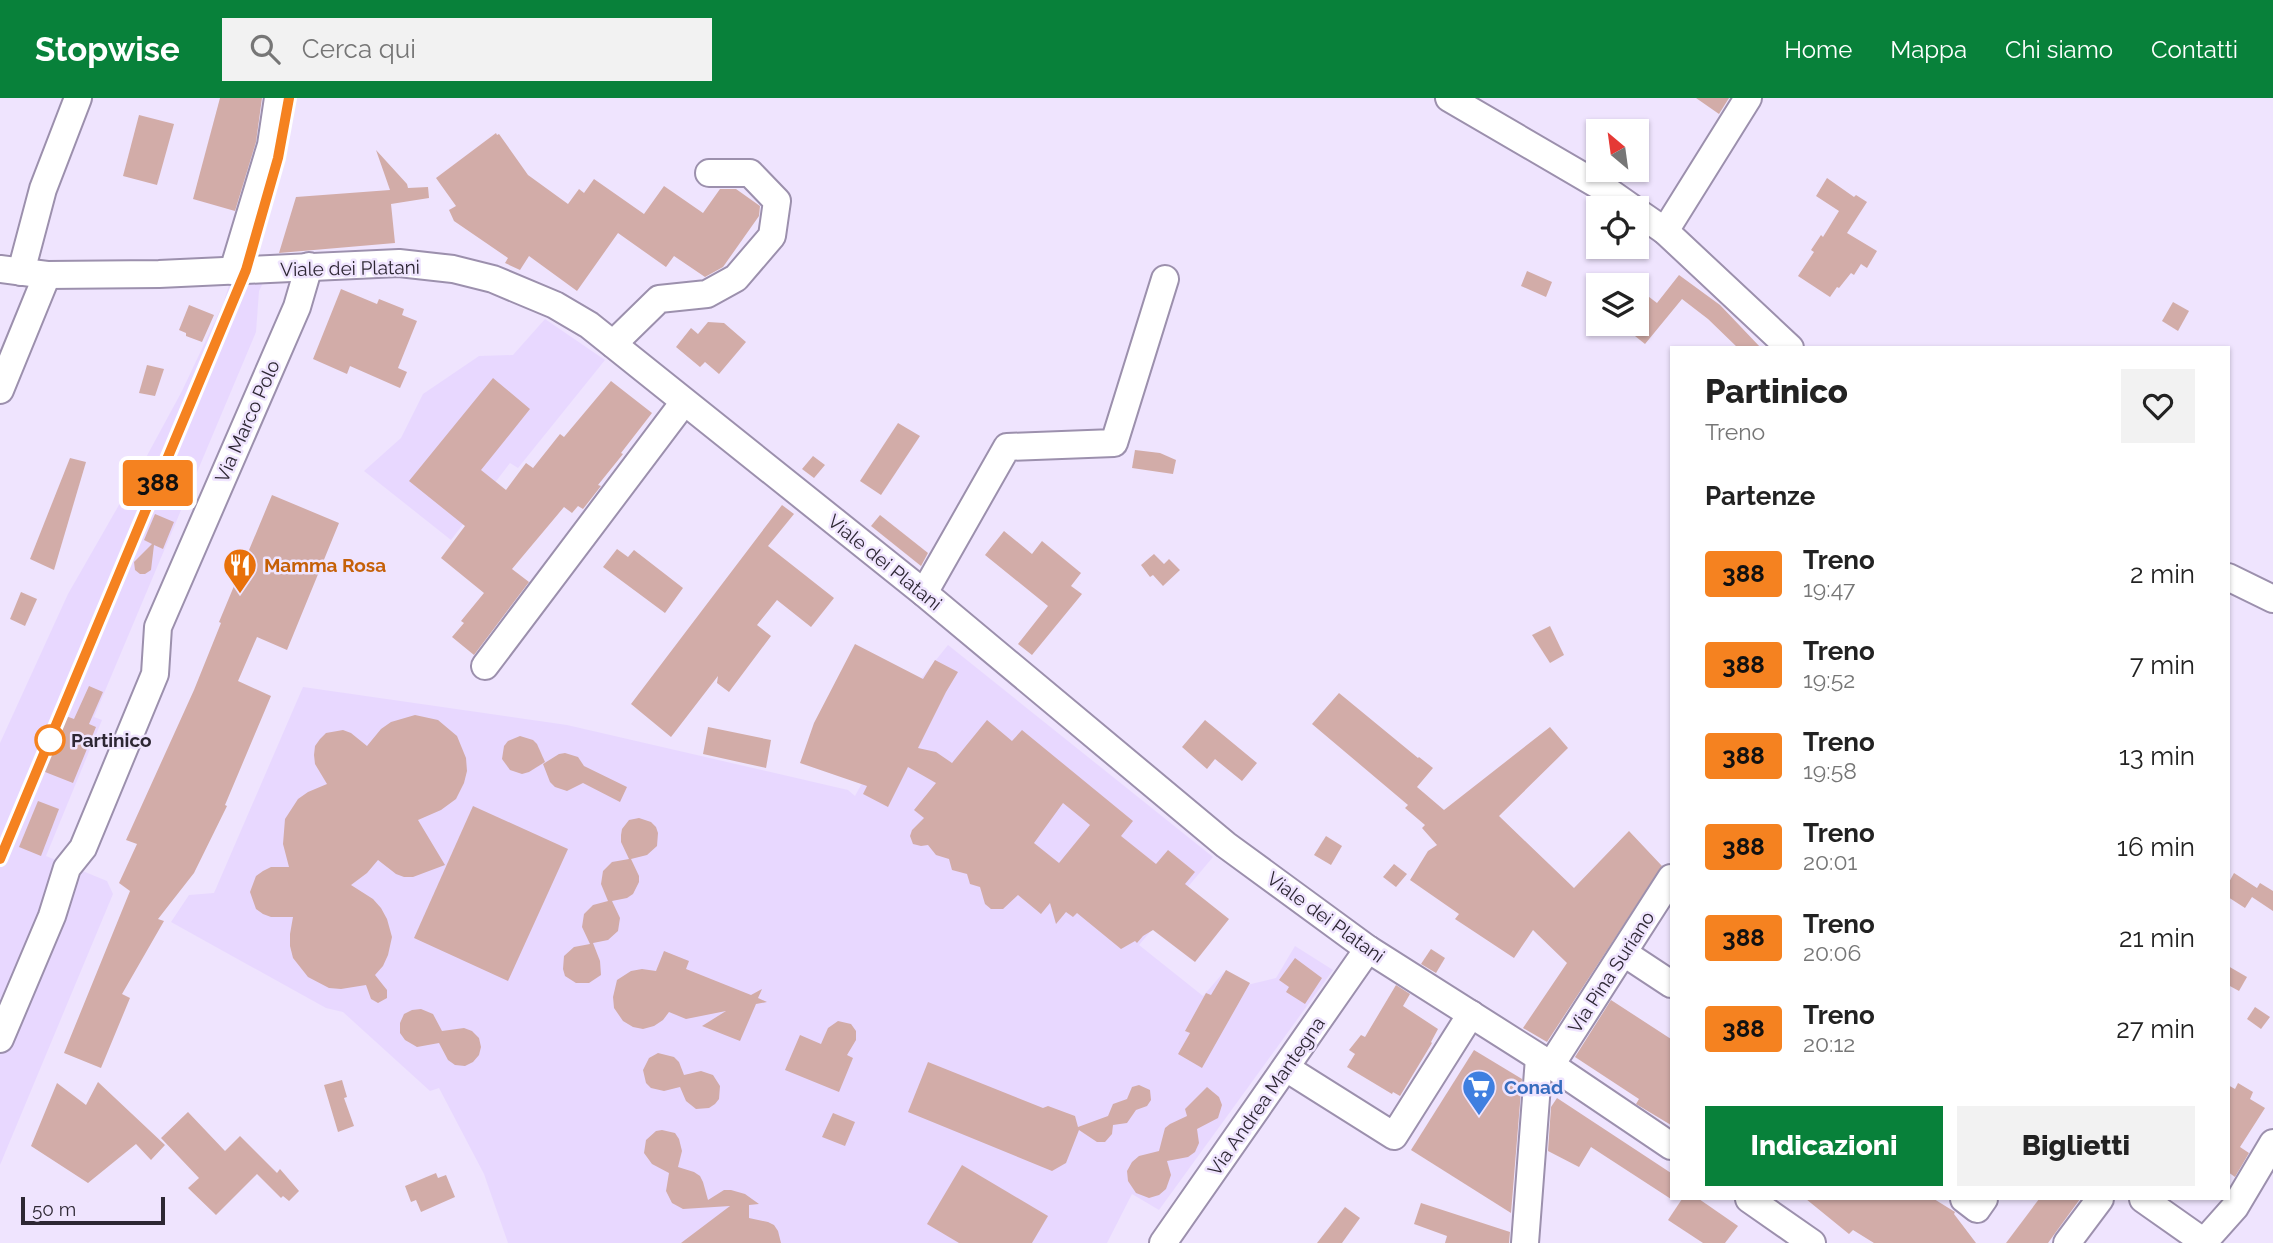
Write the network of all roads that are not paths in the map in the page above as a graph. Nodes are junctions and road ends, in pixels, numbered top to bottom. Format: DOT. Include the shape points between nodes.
graph roads {
  1 [pos="78,98"];
  2 [pos="278,98"];
  3 [pos="1449,98"];
  4 [pos="1748,98"];
  5 [pos="709,173"];
  6 [pos="1615,196"];
  7 [pos="1649,220"];
  8 [pos="1665,230"];
  9 [pos="309,267"];
  10 [pos="10,270"];
  11 [pos="233,271"];
  12 [pos="47,275"];
  13 [pos="1165,279"];
  14 [pos="613,344"];
  15 [pos="1788,346"];
  16 [pos="0,390"];
  17 [pos="684,402"];
  18 [pos="2230,578"];
  19 [pos="924,593"];
  20 [pos="2273,599"];
  21 [pos="485,666"];
  22 [pos="1670,880"];
  23 [pos="1368,949"];
  24 [pos="1624,953"];
  25 [pos="1670,983"];
  26 [pos="1471,1014"];
  27 [pos="0,1039"];
  28 [pos="1545,1061"];
  29 [pos="1286,1068"];
  30 [pos="2273,1143"];
  31 [pos="1670,1145"];
  32 [pos="1965,1200"];
  33 [pos="1983,1200"];
  34 [pos="2099,1200"];
  35 [pos="2144,1200"];
  36 [pos="1763,1202"];
  37 [pos="2204,1242"];
  38 [pos="1163,1243"];
  39 [pos="1525,1243"];
  40 [pos="1812,1243"];
  41 [pos="2067,1243"];
  1 -- 10 [label="street"];
  2 -- 11 [label="street" via="271,145"];
  3 -- 6 [label="street"];
  4 -- 8 [label="street"];
  5 -- 14 [label="street" via="750,173 777,201 772,236 736,278 706,294 659,299"];
  7 -- 8 [label="street"];
  8 -- 15 [label="street"];
  9 -- 11 [label="street, Viale dei Platani"];
  9 -- 14 [label="street, Viale dei Platani" via="399,263 493,279 555,305"];
  9 -- 27 [label="street, Via Marco Polo" via="297,307 158,626 155,674 83,848 67,868 52,916"];
  10 -- 12 [label="street, Viale dei Platani"];
  11 -- 12 [label="street, Viale dei Platani"];
  12 -- 16 [label="street"];
  13 -- 19 [label="street" via="1114,443 1007,447"];
  14 -- 17 [label="street, Viale dei Platani"];
  17 -- 19 [label="street, Viale dei Platani"];
  17 -- 21 [label="street"];
  18 -- 20 [label="street"];
  19 -- 23 [label="street, Viale dei Platani" via="1226,845"];
  22 -- 24 [label="street, Via Pina Suriano"];
  23 -- 26 [label="street, Viale dei Platani"];
  23 -- 29 [label="street, Via Andrea Mantegna"];
  24 -- 25 [label="street"];
  24 -- 28 [label="street, Via Pina Suriano"];
  26 -- 28 [label="street, Viale dei Platani"];
  26 -- 29 [label="street" via="1394,1136"];
  28 -- 31 [label="street, Viale dei Platani"];
  28 -- 39 [label="street"];
  29 -- 38 [label="street, Via Andrea Mantegna"];
  30 -- 37 [label="street" via="2235,1207"];
  32 -- 33 [label="street" via="1978,1209"];
  34 -- 41 [label="street"];
  35 -- 37 [label="street"];
  36 -- 40 [label="street"];
}
